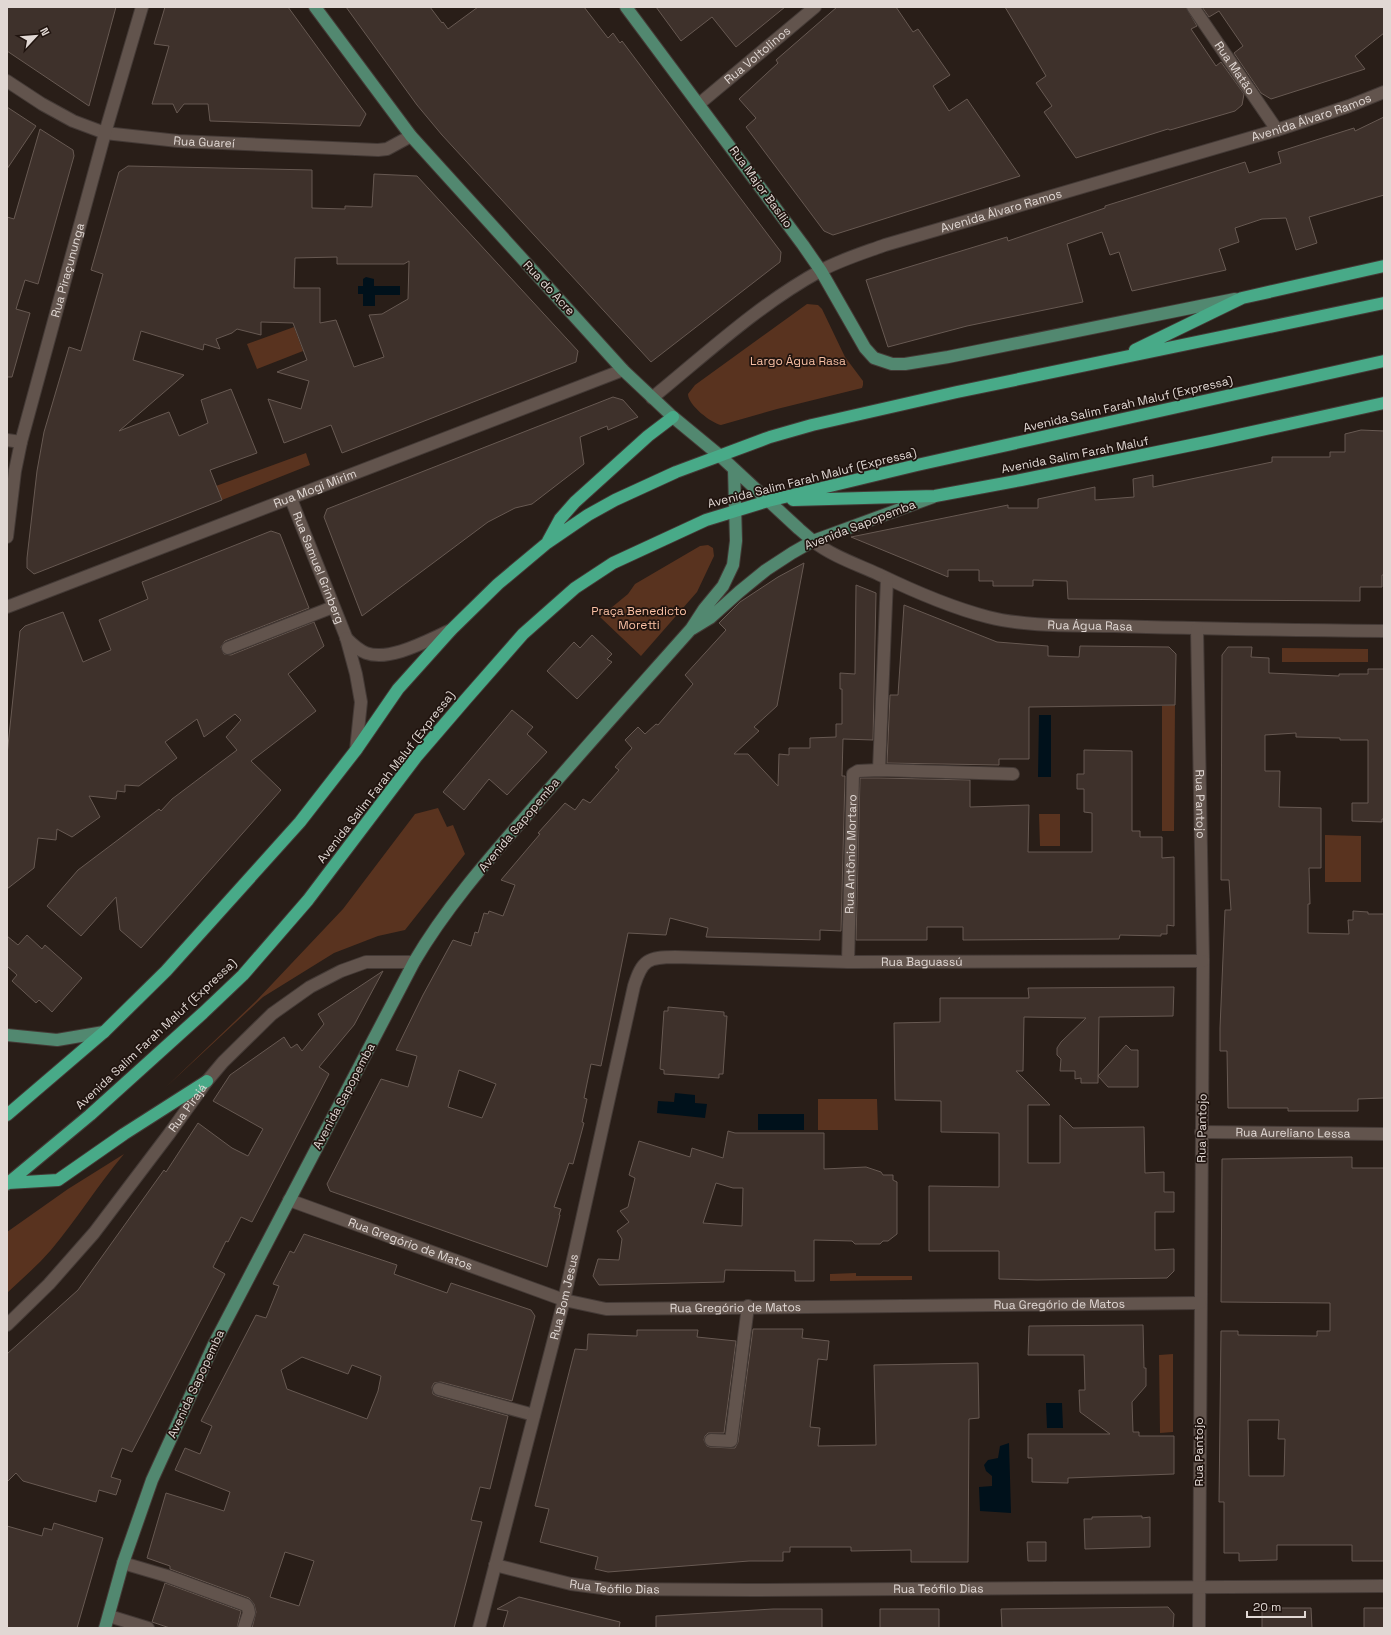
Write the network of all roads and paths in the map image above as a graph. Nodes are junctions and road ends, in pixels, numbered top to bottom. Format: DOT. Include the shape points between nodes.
graph roads {
  1 [pos="142,7"];
  2 [pos="315,7"];
  3 [pos="626,7"];
  4 [pos="815,7"];
  5 [pos="1192,7"];
  6 [pos="7,80"];
  7 [pos="1384,92"];
  8 [pos="699,104"];
  9 [pos="1277,130"];
  10 [pos="105,133"];
  11 [pos="411,136"];
  12 [pos="1384,266"];
  13 [pos="821,271"];
  14 [pos="1242,298"];
  15 [pos="1384,303"];
  16 [pos="1118,359"];
  17 [pos="1384,361"];
  18 [pos="623,370"];
  19 [pos="652,398"];
  20 [pos="1384,403"];
  21 [pos="673,417"];
  22 [pos="7,440"];
  23 [pos="21,442"];
  24 [pos="719,455"];
  25 [pos="734,469"];
  26 [pos="935,496"];
  27 [pos="291,499"];
  28 [pos="768,501"];
  29 [pos="734,510"];
  30 [pos="7,537"];
  31 [pos="813,541"];
  32 [pos="547,543"];
  33 [pos="887,579"];
  34 [pos="7,607"];
  35 [pos="333,607"];
  36 [pos="1197,629"];
  37 [pos="451,630"];
  38 [pos="691,630"];
  39 [pos="1384,631"];
  40 [pos="346,637"];
  41 [pos="228,648"];
  42 [pos="356,750"];
  43 [pos="879,770"];
  44 [pos="1013,774"];
  45 [pos="1203,961"];
  46 [pos="414,962"];
  47 [pos="848,962"];
  48 [pos="643,964"];
  49 [pos="104,1032"];
  50 [pos="7,1035"];
  51 [pos="207,1081"];
  52 [pos="7,1115"];
  53 [pos="1202,1132"];
  54 [pos="1384,1134"];
  55 [pos="8,1183"];
  56 [pos="289,1200"];
  57 [pos="564,1300"];
  58 [pos="1200,1303"];
  59 [pos="748,1306"];
  60 [pos="7,1324"];
  61 [pos="439,1389"];
  62 [pos="534,1415"];
  63 [pos="711,1440"];
  64 [pos="123,1563"];
  65 [pos="495,1565"];
  66 [pos="1199,1586"];
  67 [pos="1384,1586"];
  68 [pos="109,1616"];
  69 [pos="105,1628"];
  70 [pos="148,1628"];
  71 [pos="244,1628"];
  72 [pos="479,1628"];
  73 [pos="1199,1628"];
  1 -- 10 [label="street, Rua Piraçununga"];
  2 -- 11 [label="main road, Rua do Acre"];
  3 -- 8 [label="main road, Rua Major Basílio"];
  4 -- 8 [label="street, Rua Voltolinos"];
  5 -- 9 [label="street, Rua Matão"];
  6 -- 10 [label="street, Rua Guareí" via="73,121"];
  7 -- 9 [label="street, Avenida Álvaro Ramos"];
  8 -- 13 [label="main road, Rua Major Basílio"];
  9 -- 13 [label="street, Avenida Álvaro Ramos" via="885,245"];
  10 -- 11 [label="street, Rua Guareí" via="178,141 378,150 387,150"];
  10 -- 23 [label="street, Rua Piraçununga"];
  11 -- 18 [label="main road, Rua do Acre"];
  12 -- 14 [label="highway"];
  13 -- 14 [label="main road, Rua Major Basílio" via="865,348 874,358 892,364 948,357"];
  13 -- 19 [label="street, Avenida Álvaro Ramos" via="760,310"];
  14 -- 16 [label="highway"];
  15 -- 16 [label="highway"];
  16 -- 24 [label="highway" via="812,425"];
  17 -- 28 [label="highway, Avenida Salim Farah Maluf (Expressa)" via="925,463"];
  18 -- 19 [label="main road, Rua do Acre"];
  18 -- 27 [label="street, Rua Mogi Mirim"];
  19 -- 21 [label="main road, Rua do Acre"];
  20 -- 26 [label="highway, Avenida Salim Farah Maluf" via="1028,479"];
  21 -- 24 [label="main road, Rua do Acre"];
  21 -- 32 [label="highway" via="648,436 575,502 560,519"];
  22 -- 23 [label="street"];
  23 -- 30 [label="street, Rua Piraçununga"];
  24 -- 25 [label="main road, Rua do Acre"];
  24 -- 32 [label="highway" via="615,500"];
  25 -- 28 [label="main road, Rua do Acre"];
  25 -- 29 [label="main road, Avenida Sapopemba"];
  26 -- 28 [label="highway, Avenida Salim Farah Maluf"];
  26 -- 31 [label="main road, Avenida Sapopemba"];
  27 -- 34 [label="street, Rua Mogi Mirim"];
  27 -- 35 [label="street, Rua Samuel Grinberg"];
  28 -- 29 [label="highway, Avenida Salim Farah Maluf (Expressa)"];
  28 -- 31 [label="main road, Rua do Acre"];
  29 -- 38 [label="main road, Avenida Sapopemba" via="734,565 724,586 704,609"];
  29 -- 55 [label="highway, Avenida Salim Farah Maluf (Expressa)" via="706,520 613,563 575,588 524,634 418,756 308,900 243,975 90,1115"];
  31 -- 33 [label="street, Rua Água Rasa"];
  31 -- 38 [label="main road, Avenida Sapopemba" via="766,570 710,618"];
  32 -- 37 [label="highway" via="498,584"];
  33 -- 36 [label="street, Rua Água Rasa" via="962,609 1001,619 1034,623"];
  33 -- 43 [label="street"];
  35 -- 40 [label="street, Rua Samuel Grinberg"];
  35 -- 41 [label="street"];
  36 -- 39 [label="street, Rua Água Rasa"];
  36 -- 45 [label="street, Rua Pantojo"];
  37 -- 40 [label="street, Rua Samuel Grinberg" via="388,655 366,654 358,650"];
  37 -- 42 [label="highway" via="398,689"];
  38 -- 46 [label="main road, Avenida Sapopemba" via="485,863 428,939"];
  40 -- 42 [label="street, Rua Samuel Grinberg" via="361,702"];
  42 -- 49 [label="highway" via="300,822 166,971"];
  43 -- 44 [label="street, Rua Antônio Mortaro"];
  43 -- 47 [label="street, Rua Antônio Mortaro" via="858,770 852,778"];
  45 -- 47 [label="street, Rua Baguassú"];
  45 -- 53 [label="street, Rua Pantojo"];
  46 -- 51 [label="street, Rua Pirajá" via="366,962 340,971 310,987 272,1014"];
  46 -- 56 [label="main road, Avenida Sapopemba"];
  47 -- 48 [label="street, Rua Baguassú" via="675,957 655,958"];
  48 -- 57 [label="street, Rua Bom Jesus" via="634,986"];
  49 -- 50 [label="main road" via="57,1040"];
  49 -- 52 [label="highway"];
  51 -- 55 [label="highway" via="58,1180"];
  51 -- 60 [label="street, Rua Pirajá" via="94,1234 49,1284"];
  53 -- 54 [label="street, Rua Aureliano Lessa"];
  53 -- 58 [label="street, Rua Pantojo"];
  56 -- 57 [label="street, Rua Gregório de Matos"];
  56 -- 64 [label="main road, Avenida Sapopemba" via="214,1344 162,1456"];
  57 -- 59 [label="street, Rua Gregório de Matos" via="606,1309"];
  57 -- 62 [label="street, Rua Bom Jesus"];
  58 -- 59 [label="street, Rua Gregório de Matos"];
  58 -- 66 [label="street, Rua Pantojo"];
  59 -- 63 [label="street" via="731,1441"];
  61 -- 62 [label="street"];
  62 -- 65 [label="street, Rua Bom Jesus"];
  64 -- 68 [label="main road, Avenida Sapopemba"];
  64 -- 71 [label="street" via="167,1576 246,1606 249,1613"];
  65 -- 66 [label="street, Rua Teófilo Dias" via="571,1584 610,1589"];
  65 -- 72 [label="street, Rua Bom Jesus"];
  66 -- 67 [label="street, Rua Teófilo Dias"];
  66 -- 73 [label="street, Rua Pantojo"];
  68 -- 69 [label="main road, Avenida Sapopemba"];
  68 -- 70 [label="street"];
}
